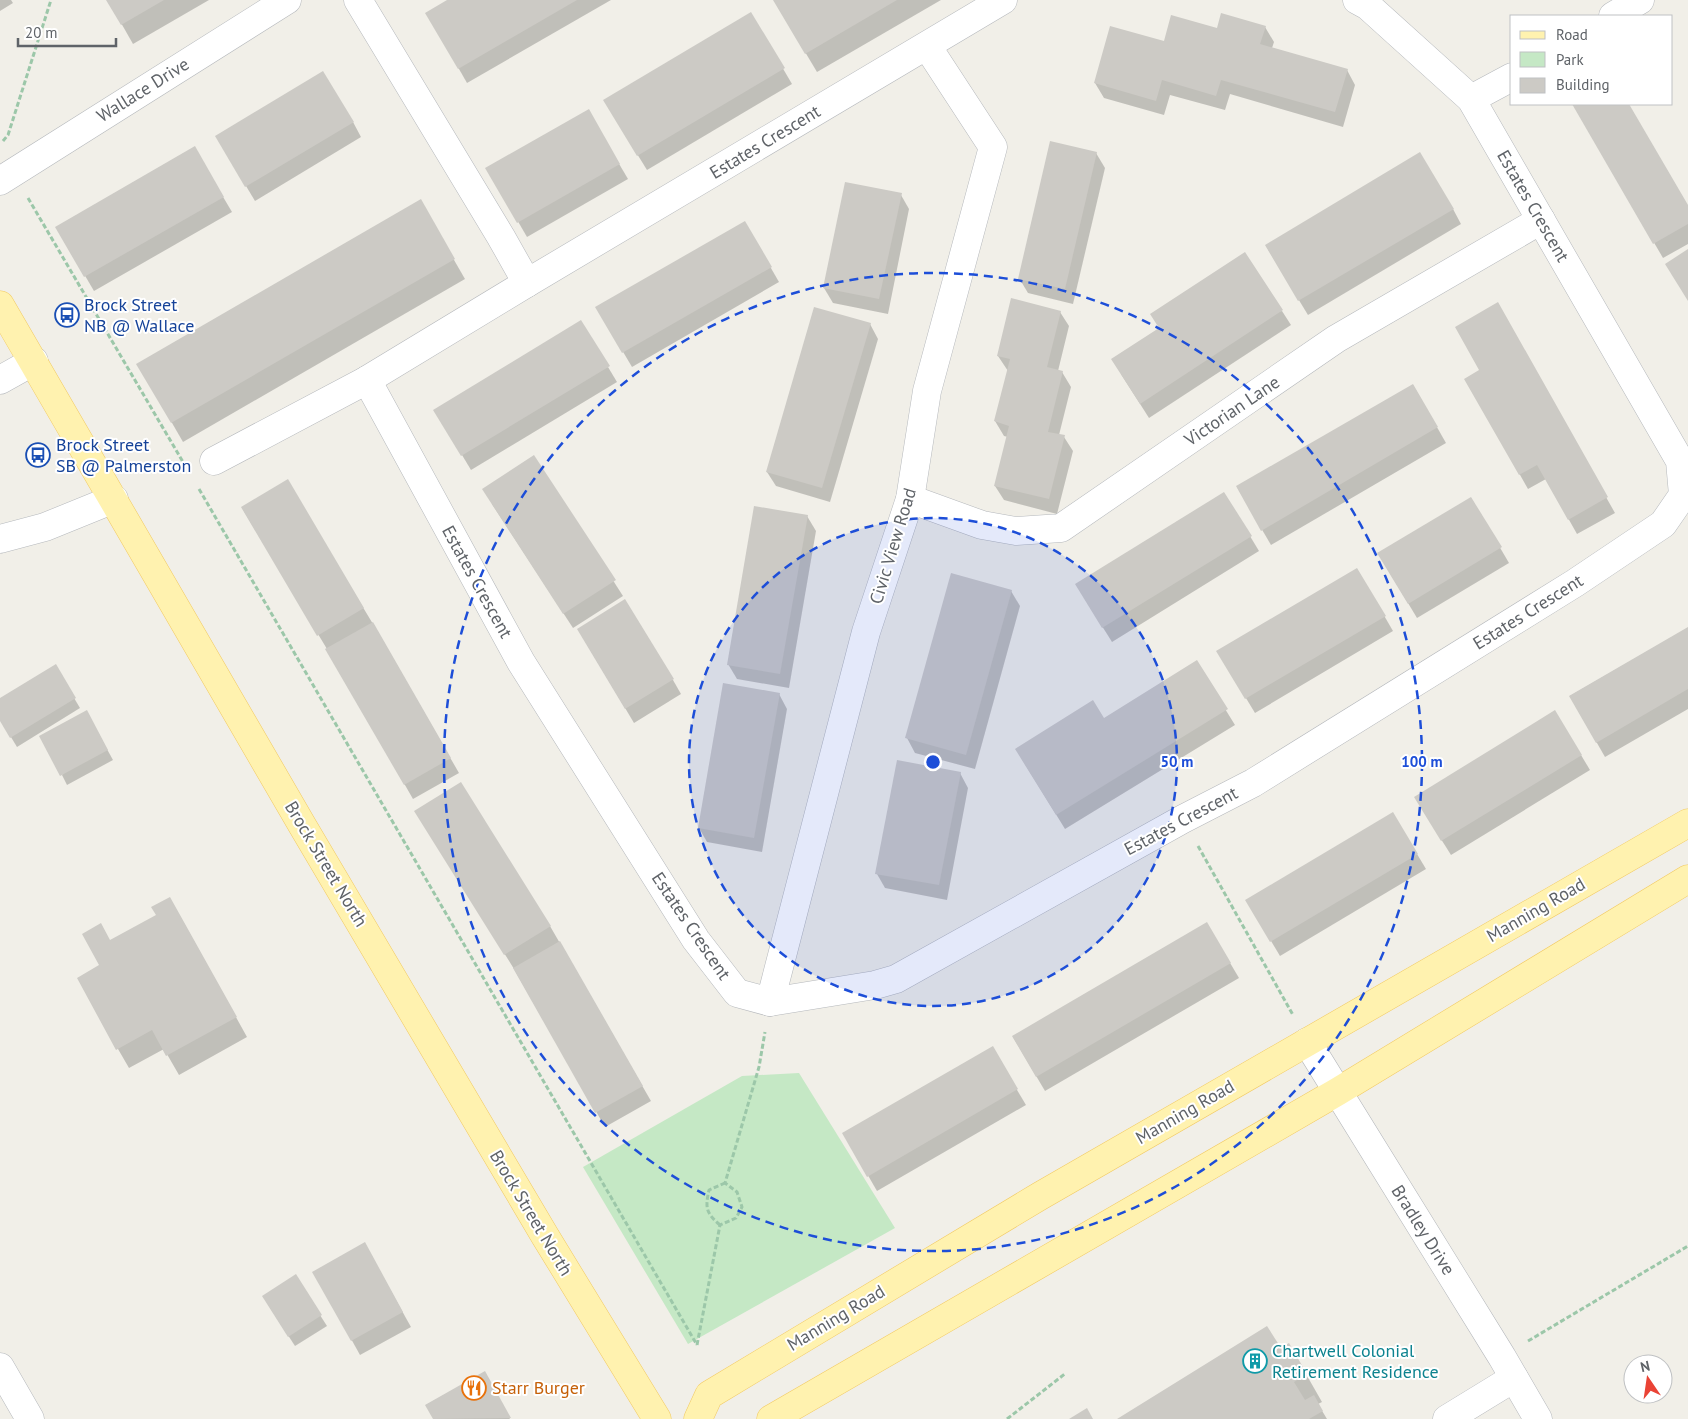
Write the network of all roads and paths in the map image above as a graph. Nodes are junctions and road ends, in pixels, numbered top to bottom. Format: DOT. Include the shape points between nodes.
graph roads {
  1 [pos="51,0"];
  2 [pos="287,0"];
  3 [pos="358,0"];
  4 [pos="1003,0"];
  5 [pos="1357,0"];
  6 [pos="1640,0"];
  7 [pos="1615,15"];
  8 [pos="927,46"];
  9 [pos="1510,78"];
  10 [pos="1472,99"];
  11 [pos="0,146"];
  12 [pos="7,177"];
  13 [pos="1541,220"];
  14 [pos="527,283"];
  15 [pos="0,305"];
  16 [pos="34,361"];
  17 [pos="0,380"];
  18 [pos="367,380"];
  19 [pos="214,462"];
  20 [pos="186,467"];
  21 [pos="196,484"];
  22 [pos="114,499"];
  23 [pos="910,499"];
  24 [pos="0,539"];
  25 [pos="1183,820"];
  26 [pos="1688,823"];
  27 [pos="1688,880"];
  28 [pos="770,1002"];
  29 [pos="1307,1042"];
  30 [pos="1337,1092"];
  31 [pos="725,1183"];
  32 [pos="720,1225"];
  33 [pos="1688,1246"];
  34 [pos="0,1367"];
  35 [pos="1508,1367"];
  36 [pos="1066,1373"];
  37 [pos="30,1419"];
  38 [pos="657,1419"];
  39 [pos="698,1419"];
  40 [pos="771,1419"];
  41 [pos="1007,1419"];
  42 [pos="1447,1419"];
  43 [pos="1538,1419"];
  1 -- 11 [label="path" via="8,135"];
  2 -- 12 [label="street, Wallace Drive"];
  3 -- 14 [label="street"];
  4 -- 8 [label="street, Estates Crescent"];
  5 -- 10 [label="street, Estates Crescent" via="1368,6"];
  6 -- 7 [label="street"];
  8 -- 14 [label="street, Estates Crescent"];
  8 -- 23 [label="street, Civic View Road" via="993,147 927,390"];
  9 -- 10 [label="street"];
  10 -- 13 [label="street, Estates Crescent"];
  12 -- 20 [label="path"];
  13 -- 23 [label="street, Victorian Lane" via="1336,339 1061,528 1016,531 982,525"];
  13 -- 25 [label="street, Estates Crescent" via="1680,461 1682,495 1663,524 1576,583 1252,783"];
  14 -- 18 [label="street, Estates Crescent"];
  15 -- 16 [label="main road, Brock Street North"];
  16 -- 17 [label="street"];
  16 -- 22 [label="main road, Brock Street North"];
  18 -- 19 [label="street, Estates Crescent"];
  18 -- 28 [label="street, Estates Crescent" via="520,662 696,940 737,993"];
  21 -- 32 [label="path" via="696,1345"];
  22 -- 24 [label="street" via="45,527"];
  22 -- 38 [label="main road, Brock Street North" via="302,825"];
  23 -- 28 [label="street, Civic View Road" via="866,632"];
  25 -- 28 [label="street, Estates Crescent" via="896,979"];
  25 -- 29 [label="path"];
  26 -- 29 [label="main road, Manning Road"];
  27 -- 30 [label="main road"];
  28 -- 31 [label="path" via="759,1067"];
  29 -- 30 [label="street, Bradley Drive"];
  29 -- 39 [label="main road, Manning Road" via="1040,1196 709,1395"];
  30 -- 35 [label="street, Bradley Drive"];
  30 -- 40 [label="main road"];
  31 -- 32 [label="path" via="710,1190 706,1203 709,1216"];
  31 -- 32 [label="path" via="736,1192 742,1207 736,1218"];
  33 -- 35 [label="path"];
  34 -- 37 [label="street"];
  35 -- 42 [label="street"];
  35 -- 43 [label="street, Bradley Drive"];
  36 -- 41 [label="path"];
}
